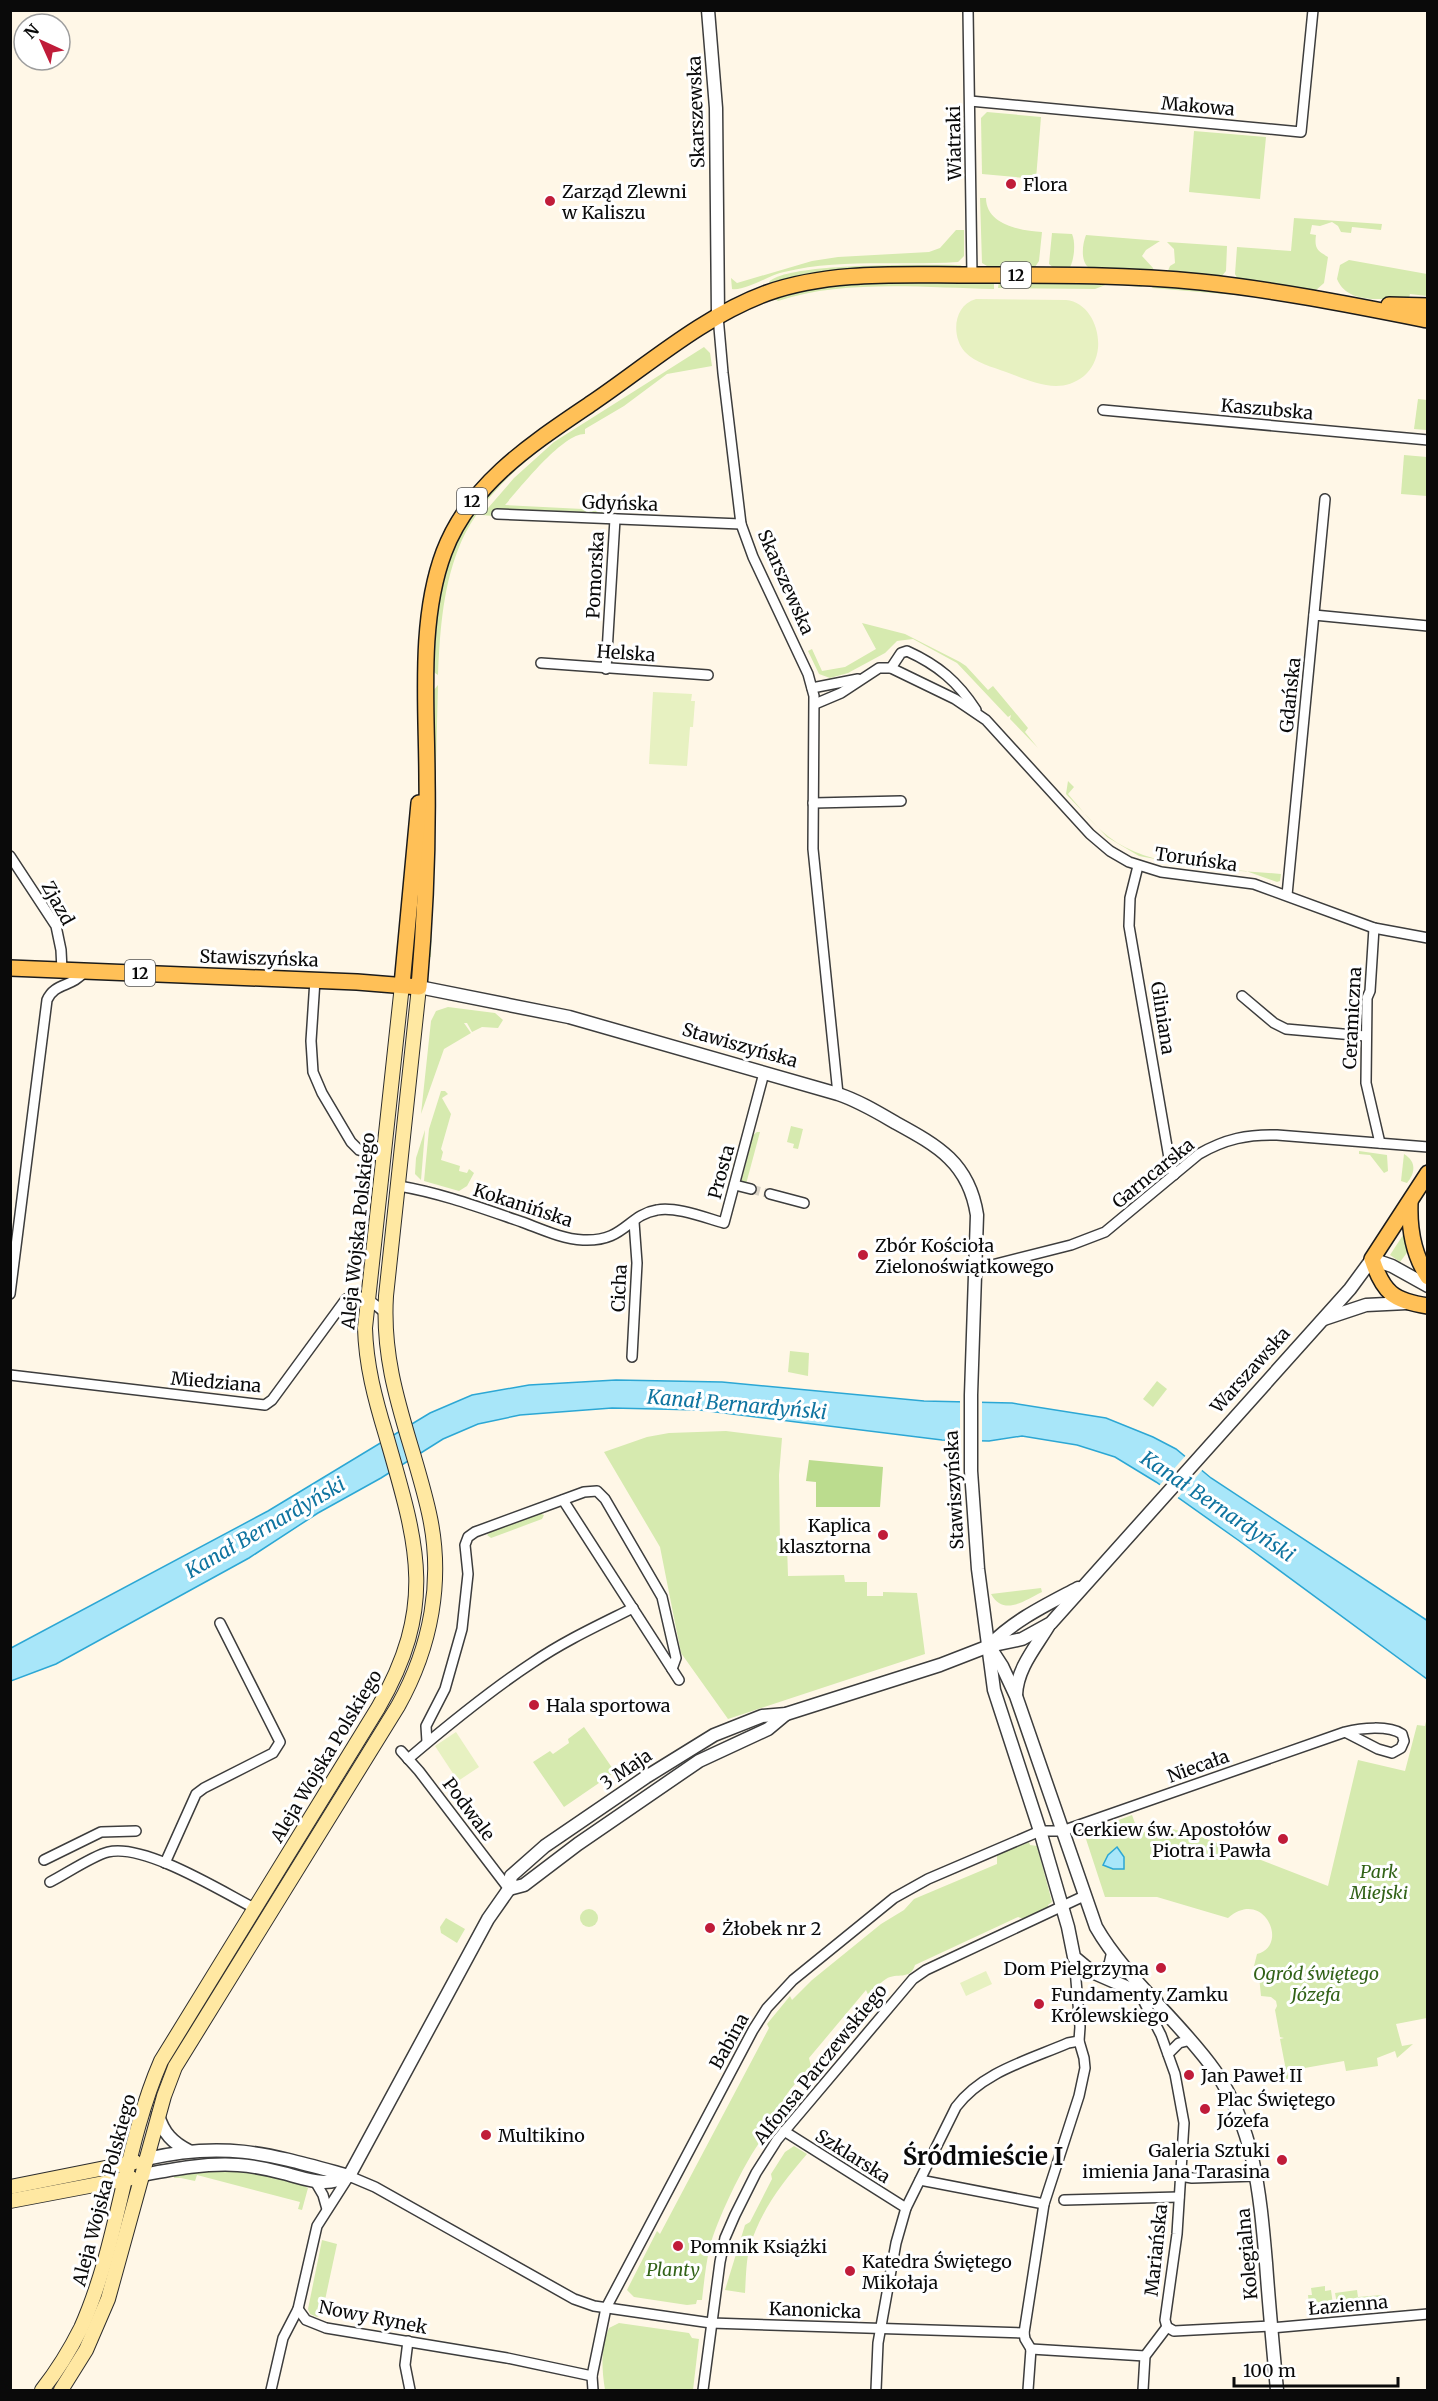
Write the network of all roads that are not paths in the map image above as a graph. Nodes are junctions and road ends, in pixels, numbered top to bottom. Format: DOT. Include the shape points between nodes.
graph roads {
  1 [pos="708,10"];
  2 [pos="968,10"];
  3 [pos="1313,10"];
  4 [pos="970,101"];
  5 [pos="972,275"];
  6 [pos="1350,304"];
  7 [pos="1428,306"];
  8 [pos="718,316"];
  9 [pos="1428,320"];
  10 [pos="1103,410"];
  11 [pos="1428,440"];
  12 [pos="1326,499"];
  13 [pos="497,514"];
  14 [pos="615,519"];
  15 [pos="741,524"];
  16 [pos="1314,615"];
  17 [pos="1428,626"];
  18 [pos="541,663"];
  19 [pos="891,668"];
  20 [pos="606,669"];
  21 [pos="943,670"];
  22 [pos="708,675"];
  23 [pos="860,679"];
  24 [pos="812,688"];
  25 [pos="934,689"];
  26 [pos="815,704"];
  27 [pos="978,714"];
  28 [pos="426,729"];
  29 [pos="901,801"];
  30 [pos="813,803"];
  31 [pos="10,856"];
  32 [pos="1138,866"];
  33 [pos="1287,895"];
  34 [pos="1374,928"];
  35 [pos="1428,938"];
  36 [pos="10,968"];
  37 [pos="62,970"];
  38 [pos="85,971"];
  39 [pos="315,980"];
  40 [pos="402,985"];
  41 [pos="419,987"];
  42 [pos="1242,996"];
  43 [pos="1365,1036"];
  44 [pos="764,1073"];
  45 [pos="838,1094"];
  46 [pos="1380,1143"];
  47 [pos="1428,1147"];
  48 [pos="384,1158"];
  49 [pos="1428,1173"];
  50 [pos="1174,1175"];
  51 [pos="735,1185"];
  52 [pos="399,1186"];
  53 [pos="751,1189"];
  54 [pos="770,1194"];
  55 [pos="1410,1202"];
  56 [pos="804,1203"];
  57 [pos="634,1222"];
  58 [pos="1372,1259"];
  59 [pos="976,1269"];
  60 [pos="1428,1277"];
  61 [pos="1428,1286"];
  62 [pos="10,1294"];
  63 [pos="367,1298"];
  64 [pos="1409,1303"];
  65 [pos="1428,1306"];
  66 [pos="385,1313"];
  67 [pos="1321,1321"];
  68 [pos="632,1357"];
  69 [pos="10,1375"];
  70 [pos="563,1500"];
  71 [pos="1087,1583"];
  72 [pos="633,1608"];
  73 [pos="220,1623"];
  74 [pos="1051,1623"];
  75 [pos="989,1646"];
  76 [pos="672,1669"];
  77 [pos="679,1680"];
  78 [pos="1016,1696"];
  79 [pos="786,1714"];
  80 [pos="1345,1732"];
  81 [pos="428,1742"];
  82 [pos="136,1831"];
  83 [pos="1040,1831"];
  84 [pos="1062,1831"];
  85 [pos="101,1832"];
  86 [pos="109,1852"];
  87 [pos="44,1860"];
  88 [pos="165,1863"];
  89 [pos="50,1881"];
  90 [pos="509,1889"];
  91 [pos="1084,1896"];
  92 [pos="1062,1907"];
  93 [pos="254,1908"];
  94 [pos="1112,1951"];
  95 [pos="1074,1957"];
  96 [pos="1099,1975"];
  97 [pos="1139,1991"];
  98 [pos="1156,2000"];
  99 [pos="1191,2040"];
  100 [pos="1079,2041"];
  101 [pos="1168,2054"];
  102 [pos="158,2115"];
  103 [pos="784,2132"];
  104 [pos="189,2151"];
  105 [pos="146,2159"];
  106 [pos="130,2163"];
  107 [pos="142,2175"];
  108 [pos="349,2176"];
  109 [pos="1180,2176"];
  110 [pos="1257,2176"];
  111 [pos="125,2179"];
  112 [pos="920,2180"];
  113 [pos="316,2183"];
  114 [pos="10,2187"];
  115 [pos="1179,2198"];
  116 [pos="1064,2200"];
  117 [pos="10,2201"];
  118 [pos="1044,2204"];
  119 [pos="906,2208"];
  120 [pos="327,2209"];
  121 [pos="606,2308"];
  122 [pos="298,2310"];
  123 [pos="1428,2314"];
  124 [pos="711,2323"];
  125 [pos="1167,2327"];
  126 [pos="1271,2327"];
  127 [pos="881,2328"];
  128 [pos="1024,2334"];
  129 [pos="408,2342"];
  130 [pos="1031,2349"];
  131 [pos="1145,2356"];
  132 [pos="592,2376"];
  133 [pos="42,2391"];
  134 [pos="61,2391"];
  135 [pos="271,2391"];
  136 [pos="411,2391"];
  137 [pos="593,2391"];
  138 [pos="704,2391"];
  139 [pos="876,2391"];
  140 [pos="1028,2391"];
  141 [pos="1143,2391"];
  142 [pos="1277,2391"];
  1 -- 8 [label="street, Skarszewska" via="716,108"];
  2 -- 4 [label="street, Wiatraki"];
  3 -- 4 [label="street, Makowa" via="1302,132"];
  4 -- 5 [label="street, Wiatraki"];
  5 -- 6 [label="main road, 12" via="1173,280"];
  5 -- 8 [label="main road, 12" via="869,275 817,281 768,293"];
  6 -- 7 [label="main road, 12"];
  6 -- 9 [label="main road, 12"];
  8 -- 15 [label="street, Skarszewska"];
  8 -- 28 [label="main road, 12" via="538,440 499,471 472,502 451,537 435,583 429,626"];
  10 -- 11 [label="street, Kaszubska"];
  12 -- 16 [label="street, Gdańska"];
  13 -- 14 [label="street, Gdyńska"];
  14 -- 15 [label="street, Gdyńska"];
  14 -- 20 [label="street, Pomorska"];
  15 -- 24 [label="street, Skarszewska"];
  16 -- 17 [label="street"];
  16 -- 33 [label="street, Gdańska"];
  18 -- 20 [label="street, Helska"];
  19 -- 21 [label="street, Toruńska" via="907,651"];
  19 -- 23 [label="street" via="879,669"];
  19 -- 25 [label="street, Toruńska"];
  20 -- 22 [label="street, Helska"];
  21 -- 25 [label="street"];
  21 -- 27 [label="street, Toruńska" via="961,687"];
  23 -- 24 [label="street"];
  23 -- 26 [label="street"];
  24 -- 26 [label="street, Skarszewska"];
  25 -- 27 [label="street, Toruńska"];
  26 -- 30 [label="street, Skarszewska"];
  27 -- 32 [label="street, Toruńska" via="1090,834 1110,851"];
  28 -- 40 [label="main road, 12"];
  28 -- 41 [label="main road, 12" via="426,876"];
  29 -- 30 [label="street"];
  30 -- 45 [label="street, Skarszewska" via="815,872"];
  31 -- 37 [label="street, Zjazd" via="56,926"];
  32 -- 33 [label="street, Toruńska" via="1254,884"];
  32 -- 50 [label="street, Gliniana" via="1130,898 1129,926"];
  33 -- 34 [label="street, Toruńska"];
  34 -- 35 [label="street, Toruńska"];
  34 -- 43 [label="street, Ceramiczna"];
  36 -- 37 [label="main road, Stawiszyńska / 12"];
  37 -- 38 [label="main road, Stawiszyńska / 12"];
  38 -- 39 [label="main road, Stawiszyńska / 12"];
  38 -- 62 [label="street" via="76,981 53,991 47,1000"];
  39 -- 40 [label="main road, Stawiszyńska / 12"];
  39 -- 48 [label="street" via="311,1041 316,1082 351,1142 359,1150"];
  40 -- 41 [label="main road, Stawiszyńska / 12"];
  40 -- 48 [label="main road, Aleja Wojska Polskiego"];
  41 -- 44 [label="street, Stawiszyńska" via="569,1017"];
  41 -- 52 [label="main road, Aleja Wojska Polskiego"];
  42 -- 43 [label="street" via="1286,1029"];
  43 -- 46 [label="street, Ceramiczna" via="1366,1083"];
  44 -- 45 [label="street, Stawiszyńska"];
  44 -- 51 [label="street, Prosta"];
  45 -- 59 [label="street, Stawiszyńska" via="918,1135 955,1163 975,1203"];
  46 -- 47 [label="street, Garncarska"];
  46 -- 50 [label="street, Garncarska" via="1256,1135 1235,1138 1199,1154"];
  48 -- 63 [label="main road, Aleja Wojska Polskiego"];
  49 -- 55 [label="main road, Warszawska"];
  50 -- 59 [label="street, Garncarska" via="1105,1232 1071,1245"];
  51 -- 53 [label="street"];
  51 -- 57 [label="street, Prosta" via="724,1223 665,1209 650,1212"];
  52 -- 57 [label="street, Kokanińska" via="459,1201 571,1239 603,1239"];
  52 -- 66 [label="main road, Aleja Wojska Polskiego"];
  54 -- 56 [label="street"];
  55 -- 58 [label="main road, Warszawska"];
  55 -- 60 [label="main road" via="1412,1241"];
  57 -- 68 [label="street, Cicha" via="638,1263"];
  58 -- 61 [label="street"];
  58 -- 64 [label="main road" via="1385,1288"];
  58 -- 67 [label="street, Warszawska"];
  59 -- 75 [label="street, Stawiszyńska" via="971,1461 978,1569"];
  63 -- 66 [label="street"];
  63 -- 69 [label="street, Miedziana" via="350,1297 342,1303 265,1405"];
  63 -- 93 [label="main road, Aleja Wojska Polskiego" via="367,1359 414,1542 417,1584 411,1631 400,1665 378,1708"];
  64 -- 65 [label="main road"];
  64 -- 67 [label="street" via="1366,1305"];
  66 -- 102 [label="main road, Aleja Wojska Polskiego" via="387,1358 434,1546 435,1585 429,1627 415,1672 183,2052"];
  67 -- 71 [label="street, Warszawska"];
  70 -- 72 [label="street"];
  70 -- 76 [label="street" via="592,1491 605,1499 662,1597 676,1658"];
  70 -- 81 [label="street" via="468,1537 462,1629 445,1689 424,1731"];
  71 -- 74 [label="street, Warszawska"];
  71 -- 75 [label="street, Warszawska" via="1004,1630"];
  72 -- 76 [label="street"];
  72 -- 81 [label="street" via="533,1662 474,1703"];
  73 -- 88 [label="street" via="280,1743 273,1753 196,1794"];
  74 -- 75 [label="street, Warszawska" via="1022,1639"];
  74 -- 78 [label="street" via="1024,1665"];
  75 -- 78 [label="street"];
  75 -- 79 [label="street, 3 Maja"];
  75 -- 83 [label="street, Stawiszyńska" via="995,1696"];
  76 -- 77 [label="street"];
  78 -- 84 [label="street"];
  79 -- 90 [label="street, 3 Maja" via="768,1729 686,1770 524,1885"];
  79 -- 90 [label="street, 3 Maja" via="762,1716 724,1730 646,1777 532,1856 511,1876"];
  80 -- 80 [label="street, Niecała" via="1392,1753 1404,1741 1396,1731"];
  80 -- 84 [label="street, Niecała"];
  81 -- 90 [label="street, Podwale" via="404,1755"];
  82 -- 85 [label="street"];
  83 -- 84 [label="street, Niecała"];
  83 -- 92 [label="street, Stawiszyńska"];
  83 -- 121 [label="street, Babina" via="904,1892 866,1919 781,1992 745,2043"];
  84 -- 91 [label="street"];
  85 -- 86 [label="street"];
  85 -- 87 [label="street"];
  86 -- 88 [label="street" via="140,1853"];
  86 -- 89 [label="street"];
  88 -- 93 [label="street"];
  90 -- 108 [label="street, 3 Maja" via="488,1919"];
  91 -- 92 [label="street, Alfonsa Parczewskiego"];
  91 -- 94 [label="street" via="1096,1927"];
  92 -- 95 [label="street, Stawiszyńska"];
  92 -- 103 [label="street, Alfonsa Parczewskiego" via="913,1979"];
  93 -- 106 [label="main road, Aleja Wojska Polskiego" via="161,2061"];
  94 -- 96 [label="street" via="1107,1968"];
  94 -- 98 [label="street"];
  95 -- 96 [label="street"];
  95 -- 100 [label="street"];
  96 -- 97 [label="street"];
  97 -- 98 [label="street"];
  97 -- 101 [label="street"];
  98 -- 99 [label="street"];
  99 -- 101 [label="street" via="1175,2045"];
  99 -- 110 [label="street" via="1235,2106"];
  100 -- 112 [label="street" via="973,2088 956,2107"];
  100 -- 118 [label="street" via="1085,2062 1081,2090"];
  101 -- 109 [label="street" via="1184,2123"];
  102 -- 104 [label="street" via="169,2137"];
  102 -- 105 [label="main road, Aleja Wojska Polskiego"];
  103 -- 119 [label="street, Szklarska"];
  103 -- 124 [label="street, Alfonsa Parczewskiego" via="756,2173 728,2232"];
  104 -- 105 [label="street"];
  104 -- 108 [label="street" via="257,2152"];
  105 -- 106 [label="main road"];
  105 -- 107 [label="main road, Aleja Wojska Polskiego"];
  106 -- 111 [label="main road, Aleja Wojska Polskiego"];
  106 -- 114 [label="main road"];
  107 -- 111 [label="main road"];
  107 -- 113 [label="street" via="191,2166 231,2165 269,2169"];
  107 -- 134 [label="main road, Aleja Wojska Polskiego" via="105,2309"];
  108 -- 113 [label="street"];
  108 -- 120 [label="street, Nowy Rynek"];
  108 -- 121 [label="street" via="574,2299"];
  109 -- 110 [label="street"];
  109 -- 115 [label="street, Mariańska"];
  110 -- 126 [label="street, Kolegialna"];
  111 -- 117 [label="main road"];
  111 -- 133 [label="main road, Aleja Wojska Polskiego" via="87,2313"];
  112 -- 118 [label="street"];
  112 -- 119 [label="street"];
  113 -- 120 [label="street"];
  115 -- 116 [label="street"];
  115 -- 125 [label="street, Mariańska"];
  118 -- 128 [label="street"];
  119 -- 127 [label="street"];
  120 -- 122 [label="street, Nowy Rynek" via="315,2233"];
  121 -- 124 [label="street, Kanonicka"];
  121 -- 132 [label="street, Babina"];
  122 -- 129 [label="street, Nowy Rynek" via="318,2326"];
  122 -- 135 [label="street" via="283,2338"];
  123 -- 126 [label="street, Łazienna"];
  124 -- 127 [label="street, Kanonicka"];
  124 -- 138 [label="street, Alfonsa Parczewskiego"];
  125 -- 126 [label="street, Łazienna" via="1174,2331"];
  125 -- 131 [label="street"];
  126 -- 142 [label="street, Kolegialna"];
  127 -- 128 [label="street, Kanonicka"];
  127 -- 139 [label="street"];
  128 -- 130 [label="street"];
  129 -- 132 [label="street, Nowy Rynek"];
  129 -- 136 [label="street" via="405,2365"];
  130 -- 131 [label="street"];
  130 -- 140 [label="street"];
  131 -- 141 [label="street"];
  132 -- 137 [label="street, Babina"];
}
